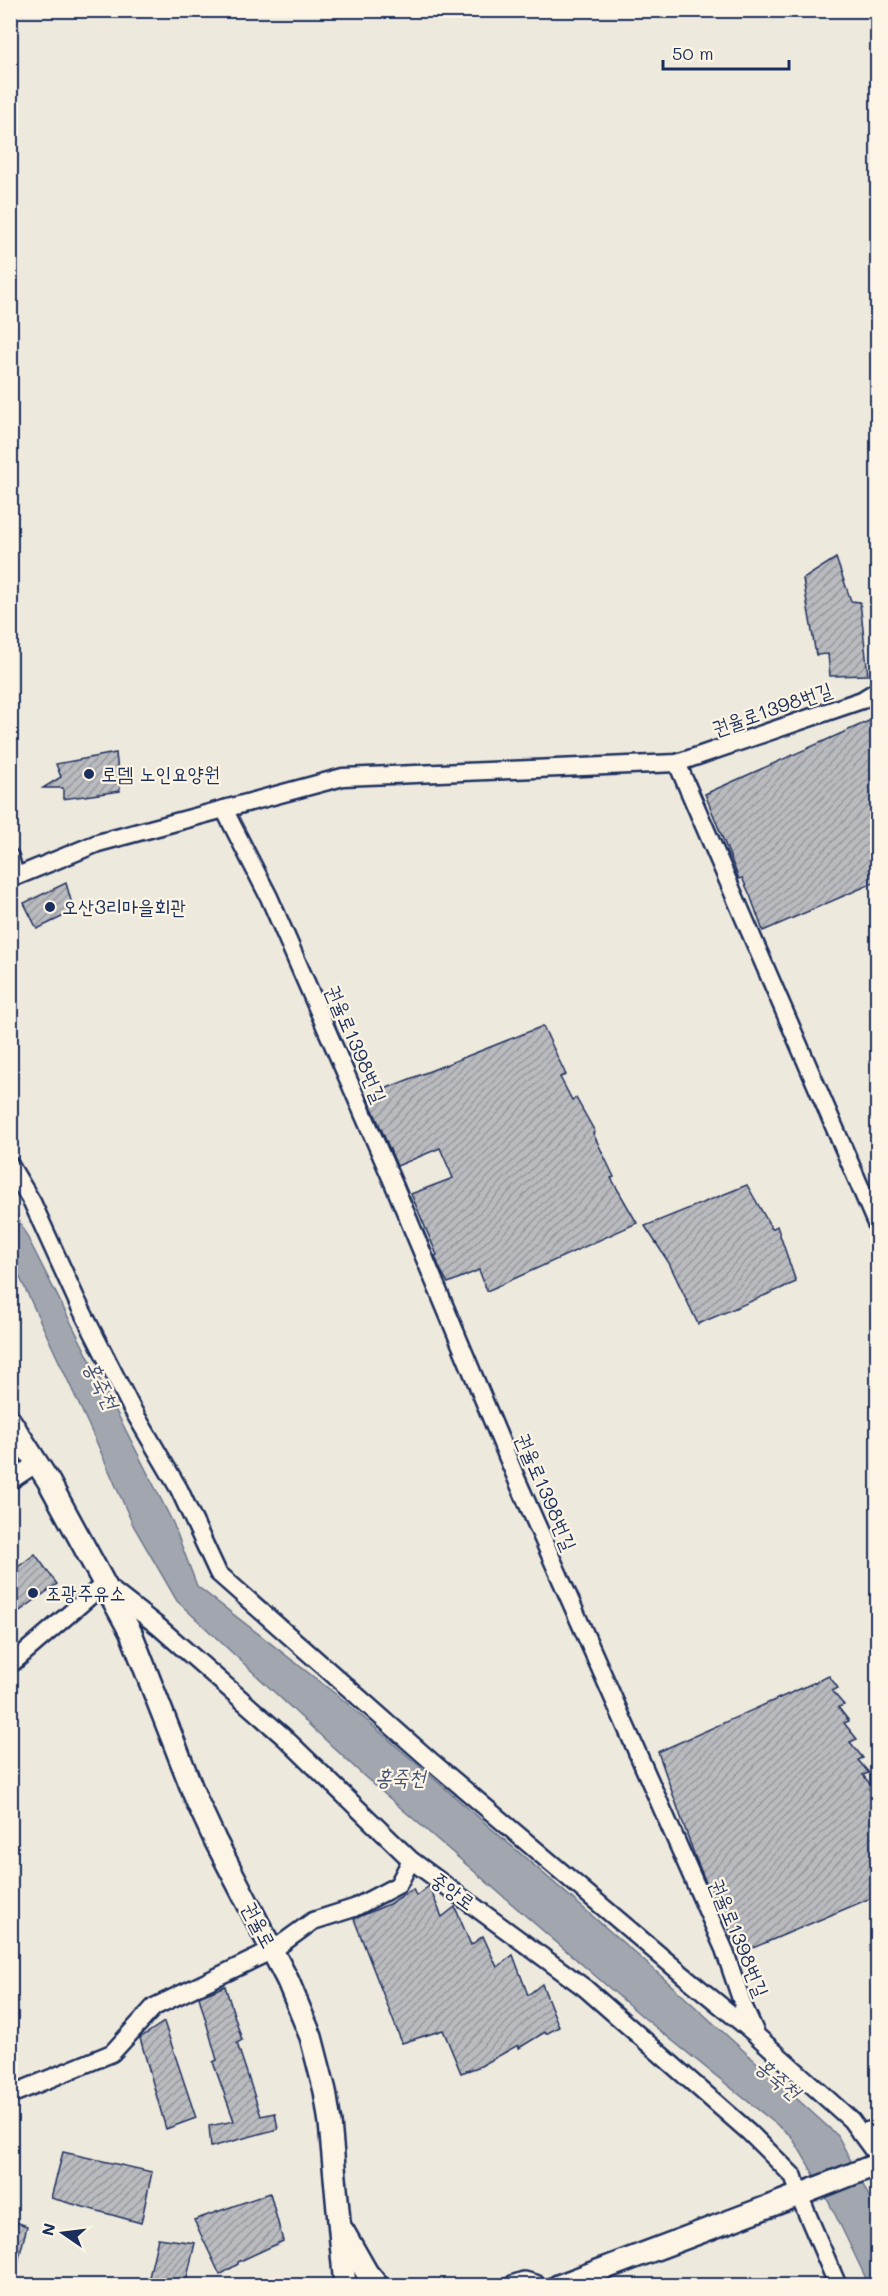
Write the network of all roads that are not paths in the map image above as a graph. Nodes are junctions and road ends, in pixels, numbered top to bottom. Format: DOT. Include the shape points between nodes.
graph roads {
  1 [pos="878,690"];
  2 [pos="677,763"];
  3 [pos="224,808"];
  4 [pos="10,857"];
  5 [pos="13,877"];
  6 [pos="10,1165"];
  7 [pos="878,1228"];
  8 [pos="10,1421"];
  9 [pos="37,1463"];
  10 [pos="10,1481"];
  11 [pos="104,1584"];
  12 [pos="10,1665"];
  13 [pos="411,1860"];
  14 [pos="273,1950"];
  15 [pos="757,2036"];
  16 [pos="10,2094"];
  17 [pos="878,2128"];
  18 [pos="860,2133"];
  19 [pos="874,2163"];
  20 [pos="805,2193"];
  21 [pos="338,2222"];
  22 [pos="345,2286"];
  23 [pos="378,2286"];
  24 [pos="516,2286"];
  25 [pos="535,2286"];
  26 [pos="558,2286"];
  27 [pos="838,2286"];
  1 -- 2 [label="street, 권율로1398번길" via="862,700"];
  2 -- 3 [label="street, 권율로1398번길" via="343,777"];
  2 -- 7 [label="street"];
  3 -- 5 [label="street, 권율로1398번길" via="98,843"];
  3 -- 15 [label="street, 권율로1398번길" via="269,897 400,1198 522,1491 724,1949"];
  4 -- 5 [label="street"];
  6 -- 15 [label="street" via="32,1202 131,1407 179,1489 218,1573 431,1761"];
  8 -- 9 [label="main road, 권율로"];
  9 -- 10 [label="street"];
  9 -- 11 [label="main road, 권율로"];
  11 -- 12 [label="street"];
  11 -- 13 [label="street, 중앙로" via="285,1737"];
  11 -- 14 [label="main road, 권율로" via="131,1633 215,1840"];
  13 -- 14 [label="street" via="398,1885 354,1908 314,1921"];
  13 -- 20 [label="street, 중앙로" via="585,1988 749,2132"];
  14 -- 16 [label="street" via="154,2007 112,2053"];
  14 -- 21 [label="main road, 권율로" via="311,2037 325,2091"];
  15 -- 18 [label="street, 권율로1398번길" via="851,2120"];
  17 -- 18 [label="street"];
  18 -- 19 [label="street, 권율로1398번길"];
  19 -- 20 [label="main road"];
  20 -- 26 [label="main road"];
  20 -- 27 [label="street, 중앙로"];
  21 -- 22 [label="main road, 권율로"];
  21 -- 23 [label="main road"];
  24 -- 25 [label="main road"];
}
